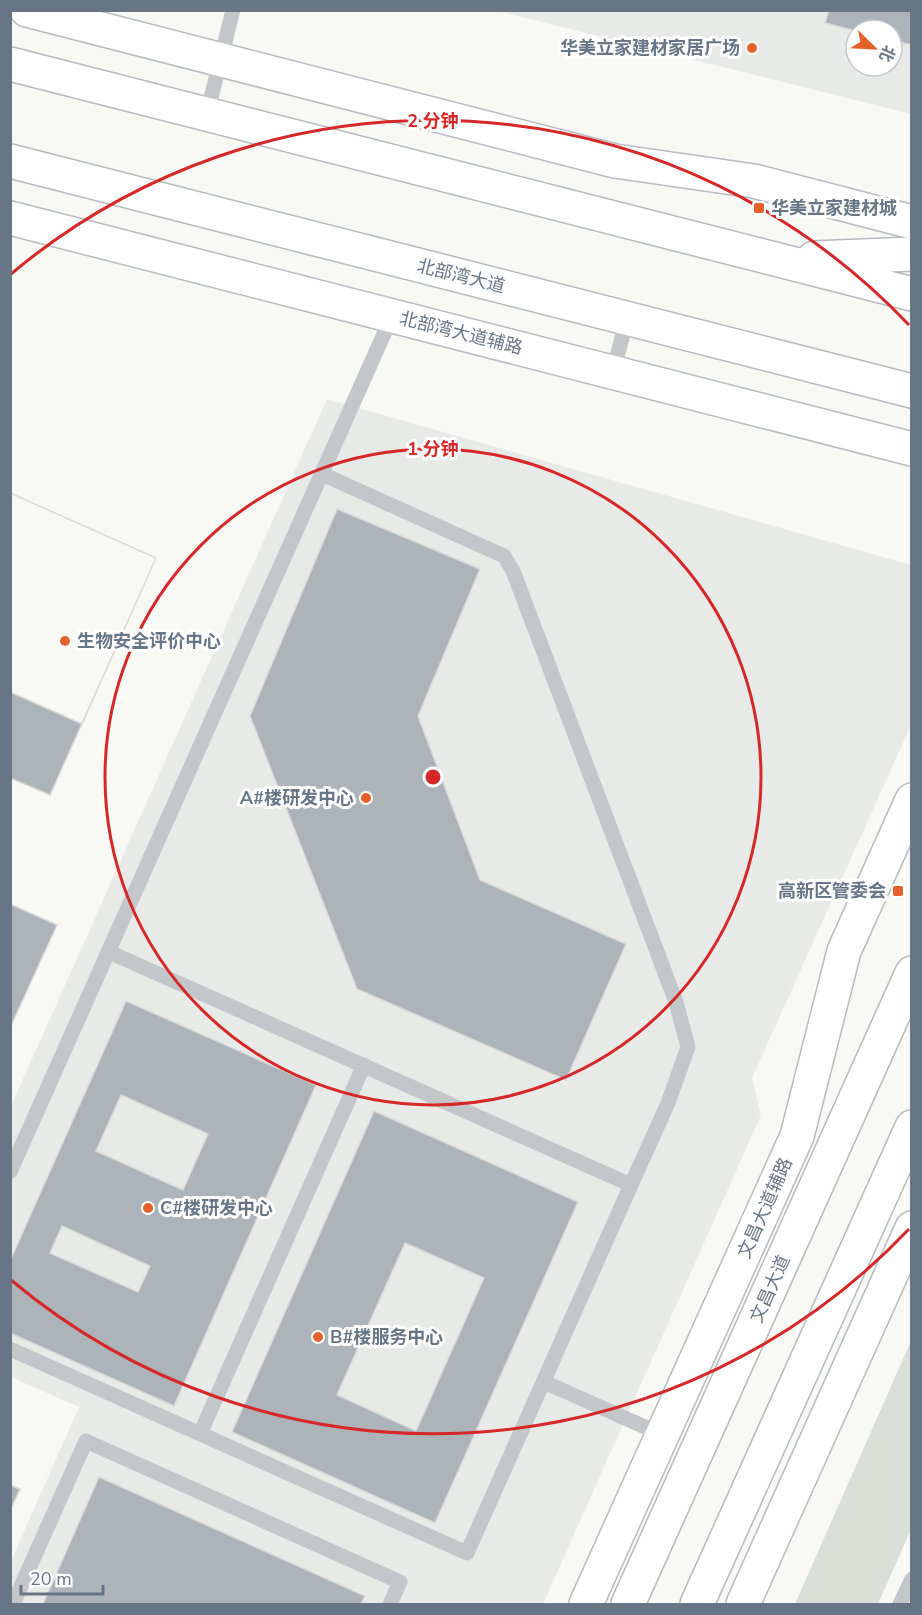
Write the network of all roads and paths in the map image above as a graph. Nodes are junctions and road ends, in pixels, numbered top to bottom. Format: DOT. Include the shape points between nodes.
graph roads {
  1 [pos="27,10"];
  2 [pos="233,10"];
  3 [pos="220,60"];
  4 [pos="10,64"];
  5 [pos="207,114"];
  6 [pos="10,161"];
  7 [pos="10,218"];
  8 [pos="912,222"];
  9 [pos="912,255"];
  10 [pos="775,259"];
  11 [pos="912,294"];
  12 [pos="392,316"];
  13 [pos="627,319"];
  14 [pos="613,372"];
  15 [pos="912,392"];
  16 [pos="865,437"];
  17 [pos="912,448"];
  18 [pos="912,468"];
  19 [pos="322,474"];
  20 [pos="912,800"];
  21 [pos="109,952"];
  22 [pos="911,974"];
  23 [pos="364,1065"];
  24 [pos="912,1127"];
  25 [pos="912,1164"];
  26 [pos="10,1172"];
  27 [pos="632,1185"];
  28 [pos="912,1228"];
  29 [pos="864,1232"];
  30 [pos="10,1349"];
  31 [pos="544,1382"];
  32 [pos="200,1434"];
  33 [pos="663,1434"];
  34 [pos="912,1579"];
  35 [pos="13,1605"];
  36 [pos="390,1605"];
  37 [pos="586,1605"];
  38 [pos="628,1605"];
  39 [pos="698,1605"];
  40 [pos="742,1605"];
  41 [pos="900,1605"];
  1 -- 3 [label="main road"];
  2 -- 3 [label="lane"];
  3 -- 5 [label="lane"];
  3 -- 8 [label="main road" via="615,161 754,181"];
  4 -- 5 [label="main road"];
  5 -- 10 [label="main road"];
  6 -- 13 [label="main road, 北部湾大道"];
  7 -- 12 [label="main road, 北部湾大道辅路"];
  9 -- 10 [label="main road"];
  10 -- 11 [label="main road"];
  12 -- 14 [label="main road, 北部湾大道辅路"];
  12 -- 19 [label="lane"];
  13 -- 14 [label="lane"];
  13 -- 15 [label="main road, 北部湾大道"];
  14 -- 16 [label="main road, 北部湾大道辅路"];
  16 -- 17 [label="main road, 北部湾大道辅路"];
  16 -- 18 [label="main road"];
  19 -- 21 [label="lane"];
  19 -- 27 [label="lane" via="504,556 513,571 676,1002 688,1047"];
  20 -- 33 [label="main road, 文昌大道辅路" via="844,951 797,1136"];
  21 -- 23 [label="lane"];
  21 -- 26 [label="lane"];
  22 -- 38 [label="main road, 文昌大道"];
  23 -- 27 [label="lane"];
  23 -- 32 [label="lane"];
  24 -- 29 [label="main road"];
  25 -- 29 [label="main road"];
  27 -- 31 [label="lane"];
  28 -- 40 [label="main road"];
  29 -- 39 [label="main road"];
  30 -- 32 [label="lane"];
  31 -- 32 [label="lane" via="467,1553"];
  31 -- 33 [label="lane"];
  33 -- 37 [label="main road, 文昌大道辅路"];
  34 -- 41 [label="lane"];
  35 -- 36 [label="lane" via="86,1441 400,1582"];
}
